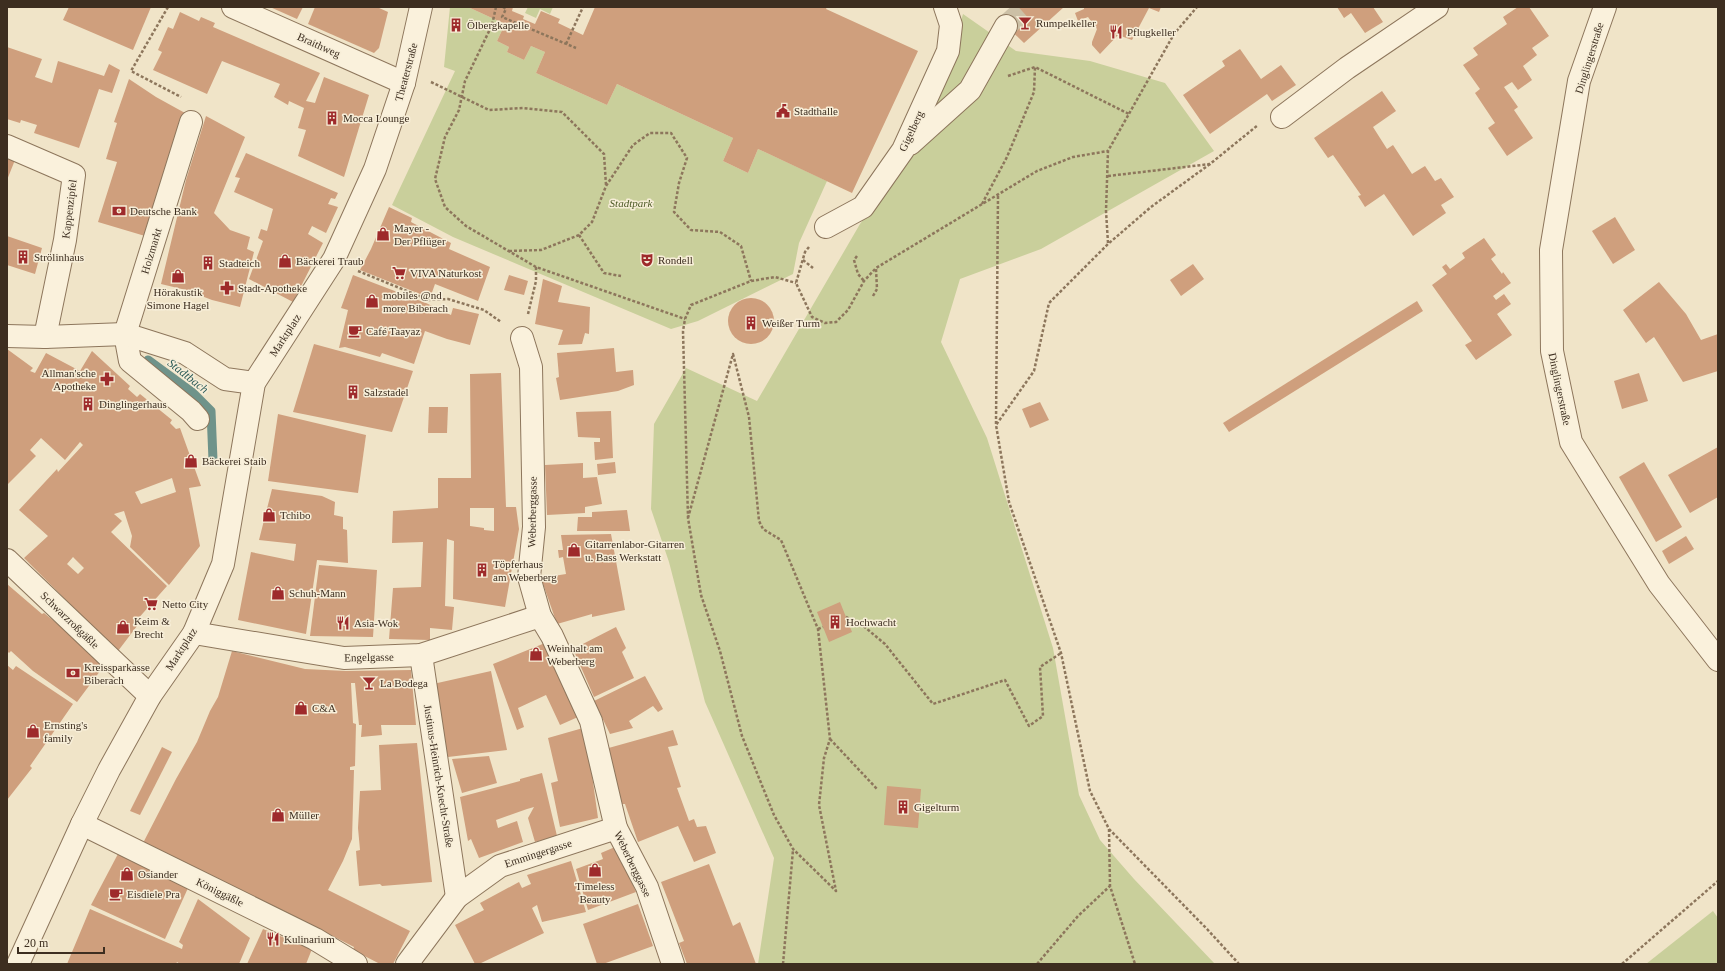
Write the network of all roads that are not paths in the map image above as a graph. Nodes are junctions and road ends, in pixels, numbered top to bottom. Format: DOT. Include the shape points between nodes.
graph roads {
  1 [pos="234,7"];
  2 [pos="421,7"];
  3 [pos="945,7"];
  4 [pos="1437,7"];
  5 [pos="1605,7"];
  6 [pos="1006,26"];
  7 [pos="404,83"];
  8 [pos="1282,117"];
  9 [pos="191,122"];
  10 [pos="7,146"];
  11 [pos="903,150"];
  12 [pos="351,224"];
  13 [pos="826,227"];
  14 [pos="125,334"];
  15 [pos="7,336"];
  16 [pos="45,337"];
  17 [pos="522,338"];
  18 [pos="254,383"];
  19 [pos="195,413"];
  20 [pos="7,560"];
  21 [pos="540,616"];
  22 [pos="194,633"];
  23 [pos="421,655"];
  24 [pos="1718,660"];
  25 [pos="150,696"];
  26 [pos="82,824"];
  27 [pos="616,828"];
  28 [pos="457,897"];
  29 [pos="19,958"];
  30 [pos="356,964"];
  31 [pos="407,964"];
  32 [pos="673,964"];
  1 -- 7 [label="street, Braithweg"];
  2 -- 7 [label="street, Theaterstraße"];
  3 -- 11 [label="street, Gigelberg" via="951,25 948,51"];
  4 -- 8 [label="street" via="1347,68"];
  5 -- 24 [label="street, Dinglingerstraße" via="1579,81 1551,250 1552,351 1571,442 1659,584"];
  6 -- 11 [label="street" via="970,90"];
  7 -- 12 [label="street, Theaterstraße" via="376,170"];
  9 -- 14 [label="street, Holzmarkt"];
  10 -- 16 [label="street, Kappenzipfel" via="74,174 65,240"];
  11 -- 13 [label="street, Gigelberg" via="864,207"];
  12 -- 18 [label="street, Marktplatz" via="334,259"];
  14 -- 16 [label="street"];
  14 -- 18 [label="street" via="186,353 225,379"];
  14 -- 19 [label="street" via="130,361"];
  15 -- 16 [label="street"];
  17 -- 21 [label="street, Weberberggasse" via="531,368 534,527 529,577"];
  18 -- 22 [label="street, Marktplatz" via="223,564"];
  20 -- 25 [label="street, Schwarzroßgäßle"];
  21 -- 23 [label="street, Engelgasse"];
  21 -- 27 [label="street, Weberberggasse" via="552,636 591,721"];
  22 -- 23 [label="street, Engelgasse" via="344,658"];
  22 -- 25 [label="street, Marktplatz"];
  23 -- 28 [label="street, Justinus-Heinrich-Knecht-Straße"];
  25 -- 26 [label="street, Marktplatz"];
  26 -- 29 [label="street, Marktplatz"];
  26 -- 30 [label="street, Königgäßle" via="315,939"];
  27 -- 28 [label="street, Emmingergasse" via="500,866"];
  27 -- 32 [label="street, Weberberggasse" via="647,887"];
  28 -- 31 [label="street, Emmingergasse"];
}
